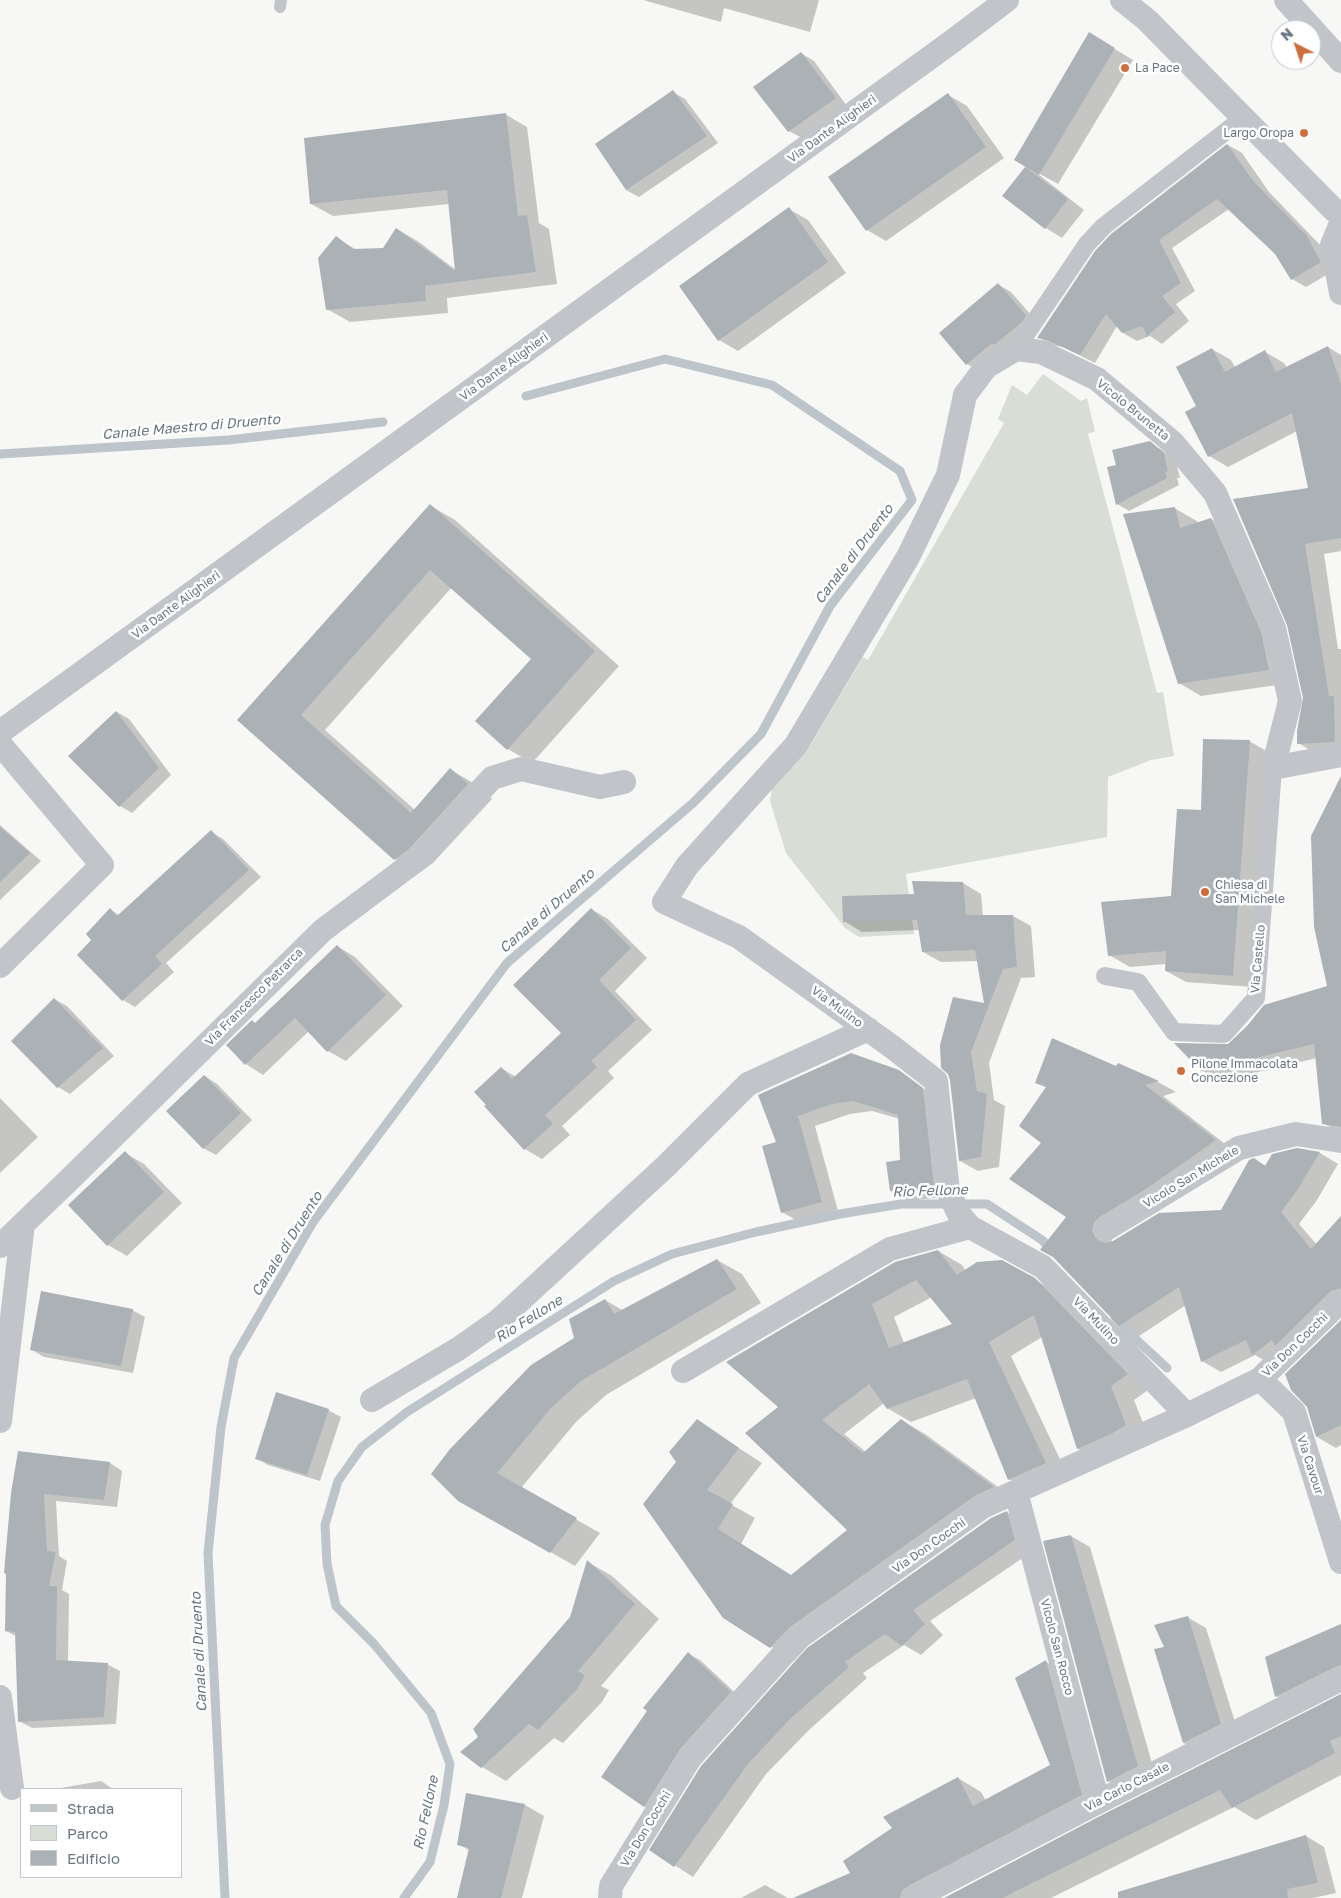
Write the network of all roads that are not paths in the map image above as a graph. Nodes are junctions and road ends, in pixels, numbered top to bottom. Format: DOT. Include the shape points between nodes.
graph roads {
  1 [pos="1007,0"];
  2 [pos="1122,0"];
  3 [pos="1286,0"];
  4 [pos="1341,61"];
  5 [pos="1243,118"];
  6 [pos="1341,213"];
  7 [pos="1341,223"];
  8 [pos="1341,293"];
  9 [pos="1016,350"];
  10 [pos="0,732"];
  11 [pos="0,744"];
  12 [pos="1341,755"];
  13 [pos="1273,768"];
  14 [pos="624,782"];
  15 [pos="0,966"];
  16 [pos="1105,976"];
  17 [pos="868,1030"];
  18 [pos="1341,1141"];
  19 [pos="965,1220"];
  20 [pos="1106,1229"];
  21 [pos="10,1236"];
  22 [pos="0,1291"];
  23 [pos="1341,1301"];
  24 [pos="683,1371"];
  25 [pos="1260,1378"];
  26 [pos="372,1400"];
  27 [pos="1187,1415"];
  28 [pos="0,1421"];
  29 [pos="1016,1492"];
  30 [pos="1341,1562"];
  31 [pos="1341,1679"];
  32 [pos="0,1697"];
  33 [pos="12,1788"];
  34 [pos="1098,1802"];
  35 [pos="610,1898"];
  36 [pos="914,1898"];
  1 -- 10 [label="street, Via Dante Alighieri"];
  2 -- 5 [label="street" via="1147,20"];
  3 -- 4 [label="street"];
  5 -- 6 [label="street" via="1334,210"];
  5 -- 9 [label="street" via="1104,226 1087,244"];
  7 -- 8 [label="street" via="1332,245"];
  9 -- 13 [label="street, Vicolo Brunetta" via="1041,352 1097,379 1173,443 1215,493 1274,628 1290,701"];
  9 -- 17 [label="street, Via Mulino" via="986,367 965,395 948,475 908,556 796,745 687,866 664,902 739,937"];
  11 -- 15 [label="street" via="102,865"];
  12 -- 13 [label="street"];
  13 -- 16 [label="street, Via Castello" via="1256,998 1224,1034 1174,1032 1138,982"];
  14 -- 21 [label="street, Via Francesco Petrarca" via="600,787 522,770 492,778 418,859 323,930"];
  17 -- 19 [label="street, Via Mulino" via="936,1081 948,1191"];
  17 -- 26 [label="street" via="748,1084 666,1166 498,1321"];
  18 -- 20 [label="street, Vicolo San Michele" via="1296,1134 1238,1148"];
  19 -- 24 [label="street" via="890,1250"];
  19 -- 27 [label="street, Via Mulino" via="1043,1267"];
  21 -- 22 [label="street"];
  21 -- 28 [label="street"];
  23 -- 25 [label="street, Via Don Cocchi"];
  25 -- 27 [label="street, Via Don Cocchi"];
  25 -- 30 [label="street, Via Cavour" via="1294,1412"];
  27 -- 29 [label="street, Via Don Cocchi"];
  29 -- 34 [label="street, Vicolo San Rocco"];
  29 -- 35 [label="street, Via Don Cocchi" via="984,1506 798,1638 690,1758 611,1886"];
  31 -- 34 [label="street, Via Carlo Casale"];
  32 -- 33 [label="street"];
  34 -- 36 [label="street, Via Carlo Casale"];
}
